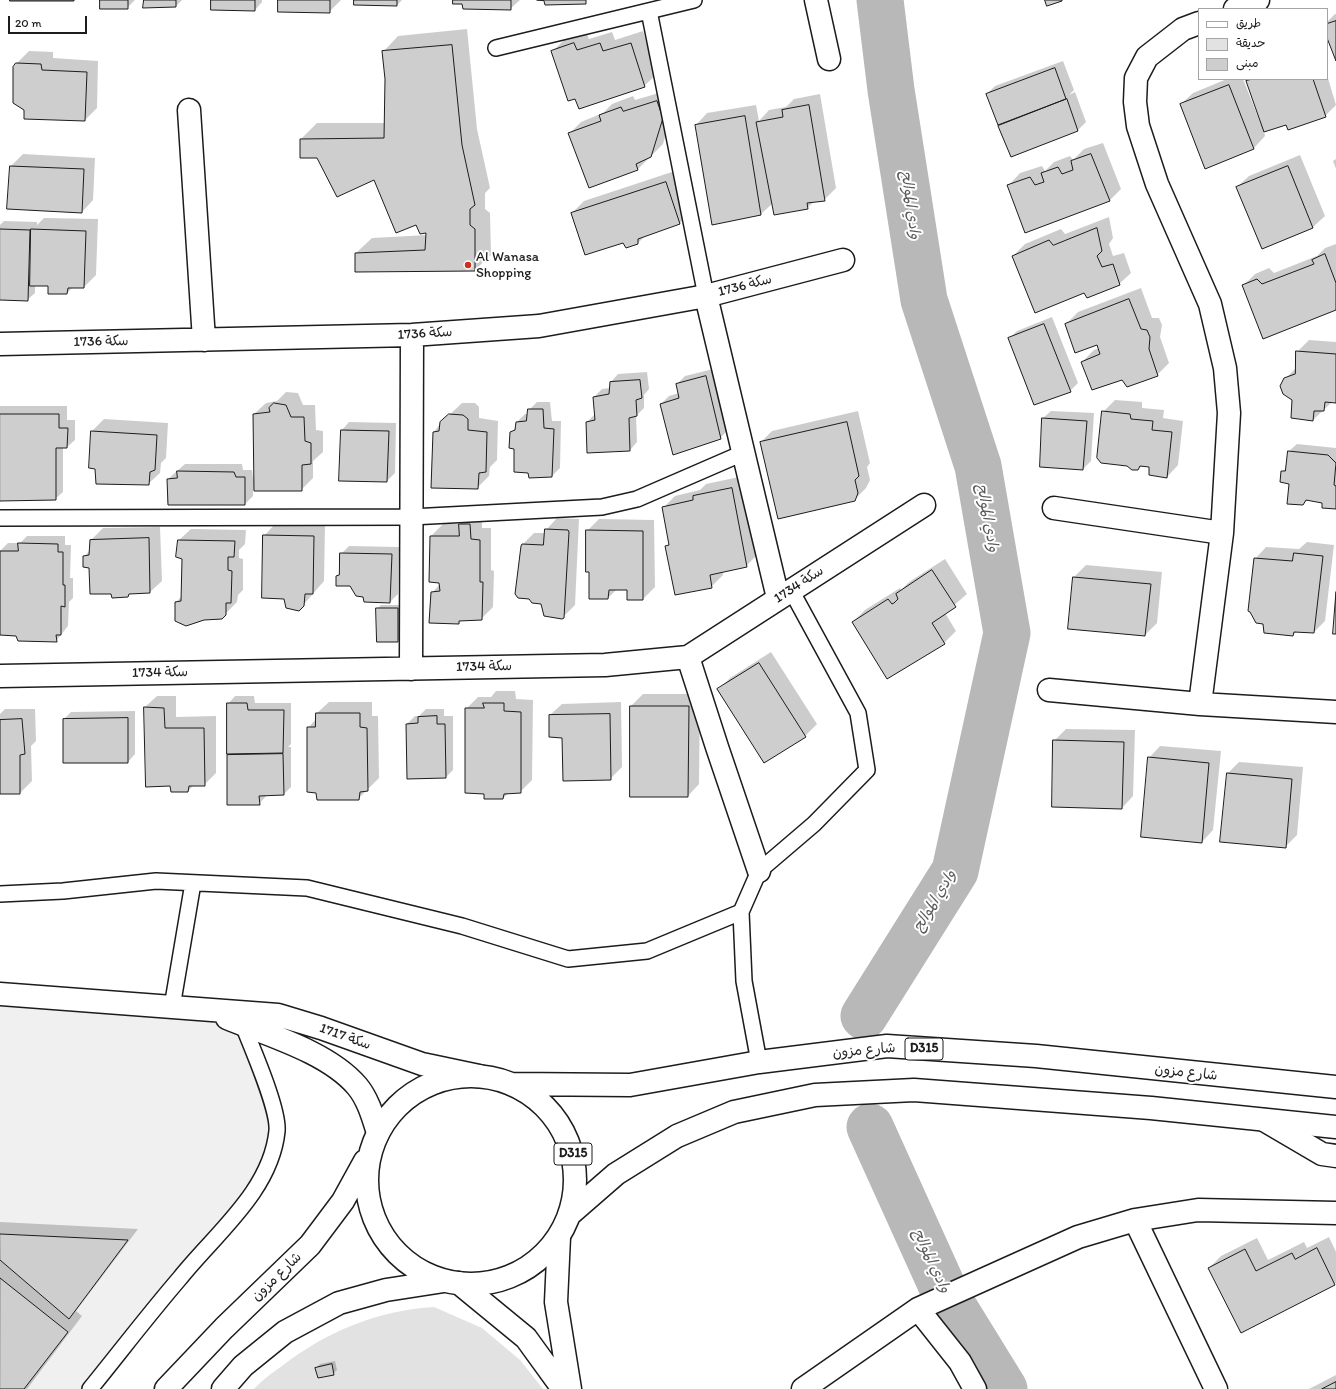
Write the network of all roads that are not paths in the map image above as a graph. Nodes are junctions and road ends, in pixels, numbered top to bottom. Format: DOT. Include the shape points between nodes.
graph roads {
  1 [pos="694,0"];
  2 [pos="816,0"];
  3 [pos="1258,0"];
  4 [pos="1237,8"];
  5 [pos="649,11"];
  6 [pos="1198,23"];
  7 [pos="496,48"];
  8 [pos="829,59"];
  9 [pos="189,110"];
  10 [pos="843,260"];
  11 [pos="706,296"];
  12 [pos="412,335"];
  13 [pos="204,340"];
  14 [pos="0,344"];
  15 [pos="743,453"];
  16 [pos="924,505"];
  17 [pos="1054,508"];
  18 [pos="411,517"];
  19 [pos="0,518"];
  20 [pos="1222,533"];
  21 [pos="784,594"];
  22 [pos="688,656"];
  23 [pos="411,668"];
  24 [pos="0,676"];
  25 [pos="1049,690"];
  26 [pos="1200,704"];
  27 [pos="1336,712"];
  28 [pos="759,871"];
  29 [pos="193,883"];
  30 [pos="0,894"];
  31 [pos="741,912"];
  32 [pos="0,994"];
  33 [pos="172,1008"];
  34 [pos="209,1011"];
  35 [pos="243,1025"];
  36 [pos="760,1062"];
  37 [pos="479,1076"];
  38 [pos="512,1084"];
  39 [pos="1336,1087"];
  40 [pos="1264,1120"];
  41 [pos="1336,1127"];
  42 [pos="374,1142"];
  43 [pos="1336,1156"];
  44 [pos="1336,1213"];
  45 [pos="570,1214"];
  46 [pos="1135,1220"];
  47 [pos="559,1237"];
  48 [pos="452,1282"];
  49 [pos="918,1309"];
  50 [pos="90,1389"];
  51 [pos="166,1389"];
  52 [pos="223,1389"];
  53 [pos="563,1389"];
  54 [pos="570,1389"];
  55 [pos="803,1389"];
  56 [pos="975,1389"];
  57 [pos="1216,1389"];
  1 -- 5 [label="lane"];
  2 -- 8 [label="street"];
  3 -- 4 [label="street"];
  5 -- 7 [label="lane"];
  5 -- 11 [label="lane"];
  6 -- 20 [label="street" via="1183,29 1147,57 1136,78 1135,102 1138,126 1157,184 1210,304 1225,368 1229,413"];
  9 -- 13 [label="street"];
  10 -- 11 [label="street, سكة 1736"];
  11 -- 12 [label="street, سكة 1736" via="539,326"];
  11 -- 15 [label="street"];
  12 -- 13 [label="street, سكة 1736"];
  12 -- 18 [label="street"];
  13 -- 14 [label="street, سكة 1736"];
  15 -- 18 [label="lane" via="637,500 602,508"];
  15 -- 21 [label="street"];
  16 -- 21 [label="street, سكة 1734"];
  17 -- 20 [label="street"];
  18 -- 19 [label="lane"];
  18 -- 23 [label="street"];
  20 -- 26 [label="street"];
  21 -- 22 [label="street, سكة 1734"];
  21 -- 28 [label="lane" via="858,713 867,770 814,824"];
  22 -- 23 [label="street, سكة 1734" via="605,665"];
  22 -- 28 [label="street"];
  23 -- 24 [label="street, سكة 1734"];
  25 -- 26 [label="street"];
  26 -- 27 [label="street"];
  28 -- 31 [label="lane"];
  29 -- 30 [label="lane" via="156,881 63,891"];
  29 -- 31 [label="lane" via="307,888 462,926 568,959 647,951"];
  29 -- 33 [label="lane"];
  31 -- 36 [label="lane" via="744,981"];
  32 -- 33 [label="street, سكة 1717"];
  33 -- 34 [label="street, سكة 1717"];
  34 -- 35 [label="street, سكة 1717"];
  34 -- 37 [label="street, سكة 1717" via="278,1015 422,1064"];
  35 -- 42 [label="street, سكة 1717" via="318,1056 339,1069 357,1086 370,1108"];
  35 -- 50 [label="lane" via="273,1106 277,1130 272,1153 261,1180 241,1208 181,1276"];
  36 -- 38 [label="street, شارع مزون / D315" via="630,1085"];
  36 -- 39 [label="street, شارع مزون / D315" via="887,1046 1036,1056"];
  37 -- 38 [label="street, D315"];
  37 -- 42 [label="street, D315" via="458,1076 420,1089 388,1116"];
  38 -- 45 [label="street, D315" via="530,1093 545,1105 558,1120 567,1137 576,1175 575,1195"];
  40 -- 41 [label="street, D315"];
  40 -- 43 [label="street" via="1322,1154"];
  40 -- 45 [label="street, D315" via="1151,1108 914,1090 815,1095 734,1112 677,1136 616,1174"];
  42 -- 48 [label="street, D315" via="367,1169 367,1187 369,1206 382,1234 396,1254 411,1265 427,1275"];
  42 -- 51 [label="street, شارع مزون / D315" via="343,1201 310,1246 224,1328"];
  44 -- 46 [label="street" via="1198,1210"];
  45 -- 47 [label="street, D315"];
  46 -- 49 [label="street" via="1078,1236"];
  46 -- 57 [label="street"];
  47 -- 48 [label="street, D315" via="532,1265 515,1274 484,1283"];
  47 -- 54 [label="street" via="556,1302"];
  48 -- 52 [label="street, D315" via="386,1290 339,1303 285,1332 243,1366"];
  48 -- 53 [label="street" via="526,1338"];
  49 -- 55 [label="street"];
  49 -- 56 [label="street" via="960,1362"];
}
